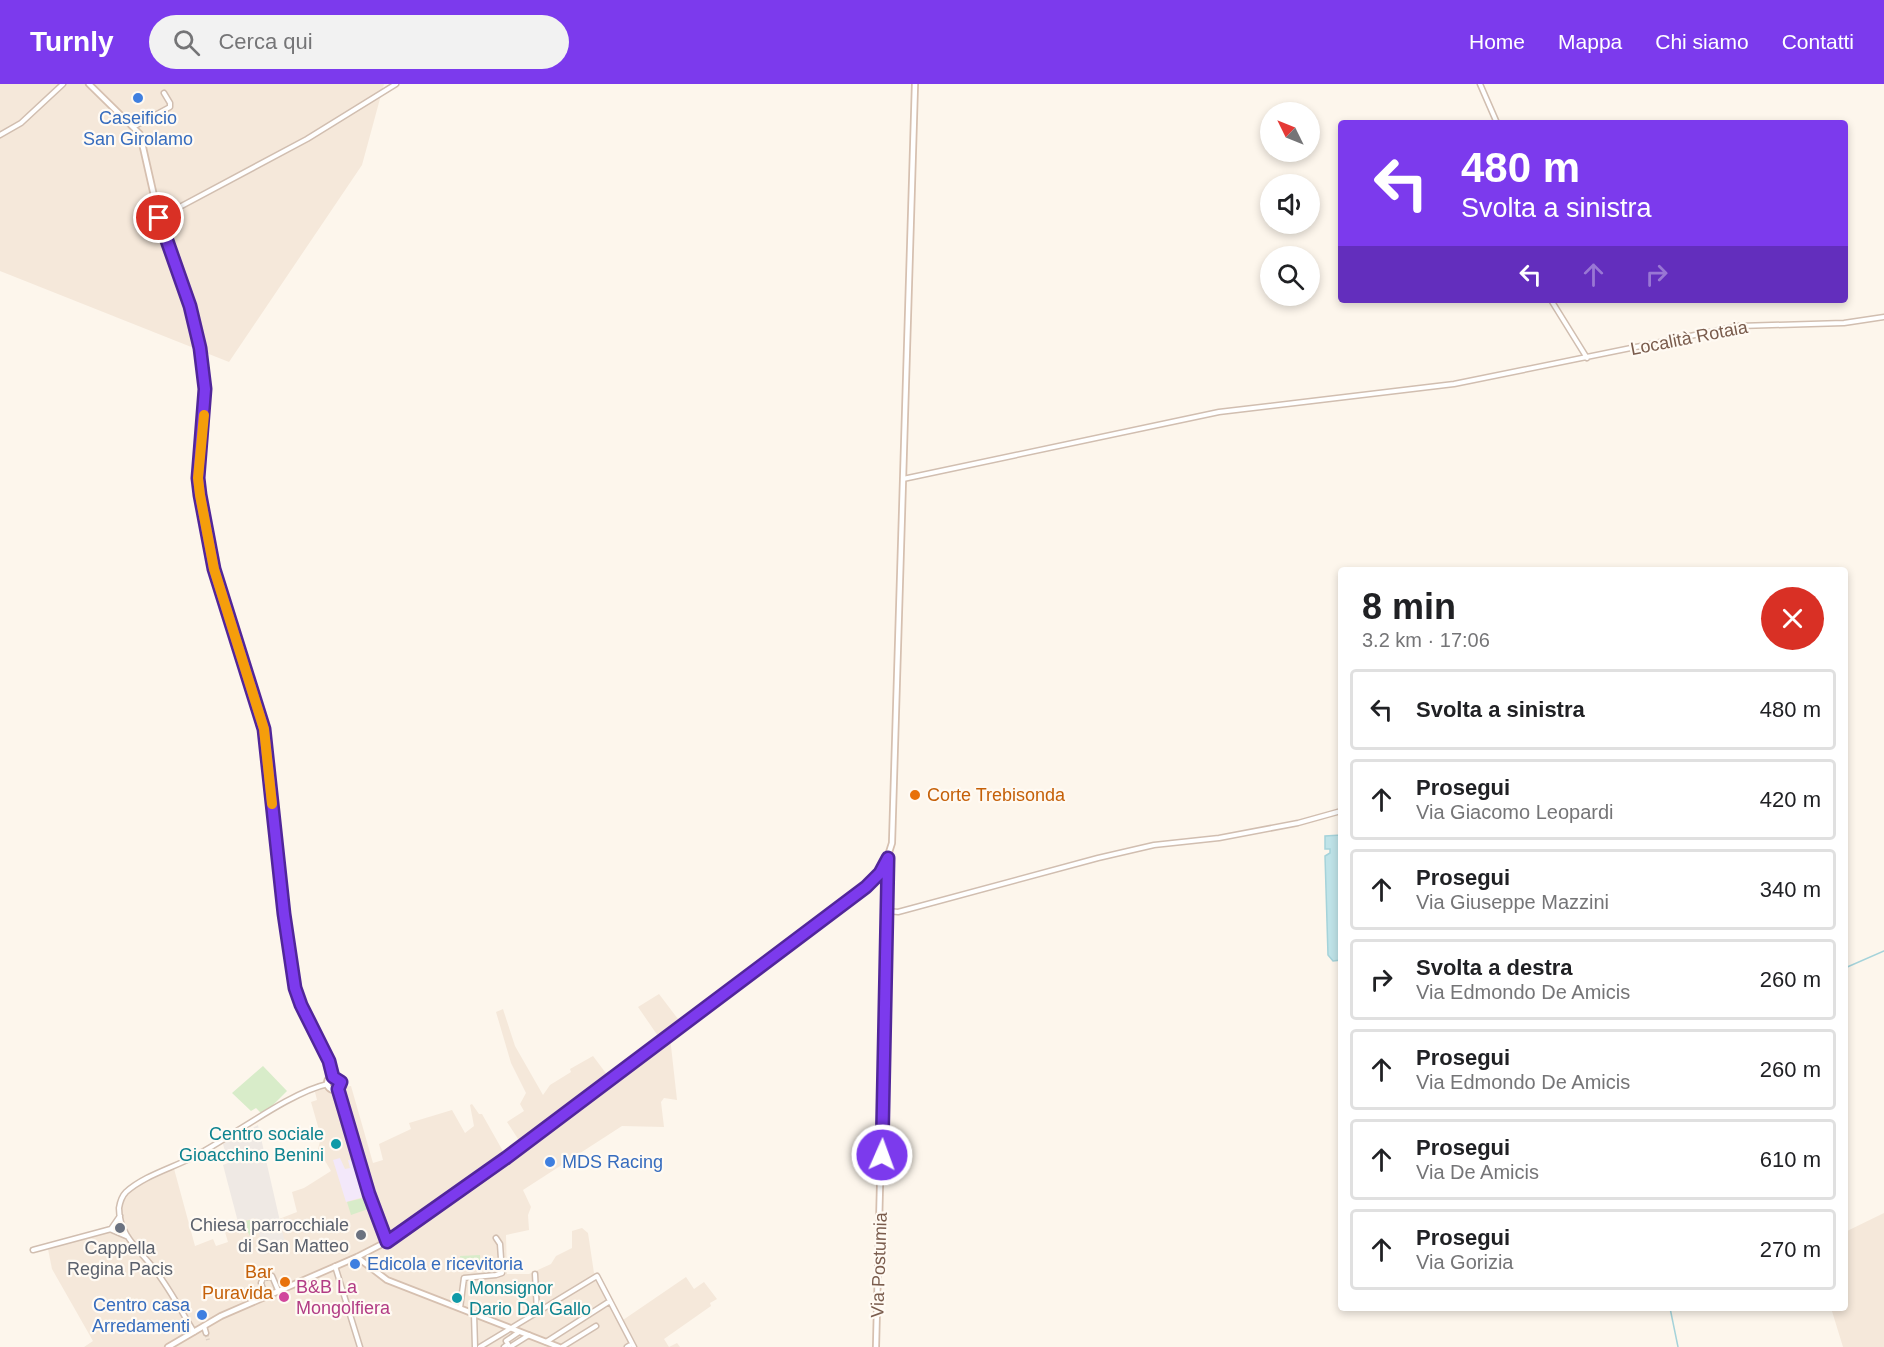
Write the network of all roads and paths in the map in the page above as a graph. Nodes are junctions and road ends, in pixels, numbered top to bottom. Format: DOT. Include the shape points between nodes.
graph roads {
  1 [pos="63,84"];
  2 [pos="89,84"];
  3 [pos="396,84"];
  4 [pos="915,84"];
  5 [pos="1480,84"];
  6 [pos="164,93"];
  7 [pos="1496,120"];
  8 [pos="135,126"];
  9 [pos="0,135"];
  10 [pos="159,218"];
  11 [pos="1553,303"];
  12 [pos="1884,317"];
  13 [pos="1587,358"];
  14 [pos="903,479"];
  15 [pos="1338,812"];
  16 [pos="888,858"];
  17 [pos="888,911"];
  18 [pos="333,1077"];
  19 [pos="328,1084"];
  20 [pos="338,1089"];
  21 [pos="120,1216"];
  22 [pos="117,1224"];
  23 [pos="123,1224"];
  24 [pos="111,1230"];
  25 [pos="122,1231"];
  26 [pos="496,1238"];
  27 [pos="387,1242"];
  28 [pos="33,1250"];
  29 [pos="357,1257"];
  30 [pos="335,1266"];
  31 [pos="536,1275"];
  32 [pos="278,1290"];
  33 [pos="265,1295"];
  34 [pos="610,1301"];
  35 [pos="460,1308"];
  36 [pos="537,1312"];
  37 [pos="474,1314"];
  38 [pos="204,1326"];
  39 [pos="596,1326"];
  40 [pos="510,1329"];
  41 [pos="194,1332"];
  42 [pos="519,1332"];
  43 [pos="206,1333"];
  44 [pos="529,1335"];
  45 [pos="546,1342"];
  46 [pos="633,1345"];
  47 [pos="168,1347"];
  48 [pos="360,1347"];
  49 [pos="477,1347"];
  50 [pos="504,1347"];
  51 [pos="510,1347"];
  52 [pos="560,1347"];
  53 [pos="627,1347"];
  54 [pos="876,1347"];
  1 -- 9 [label="street" via="42,106"];
  2 -- 8 [label="main road"];
  3 -- 10 [label="street" via="307,139"];
  4 -- 14 [label="main road, Via Postumia"];
  5 -- 7 [label="street"];
  6 -- 8 [label="street" via="170,107"];
  8 -- 10 [label="main road" via="143,143"];
  10 -- 18 [label="main road" via="190,306 200,348 205,389 198,478 214,569 264,729 295,988"];
  11 -- 13 [label="street"];
  12 -- 13 [label="street, Località Rotaia" via="1739,326"];
  13 -- 14 [label="street, Località Rotaia" via="1454,384 1219,411"];
  14 -- 16 [label="main road, Via Postumia" via="892,843"];
  15 -- 17 [label="street" via="1235,835 1154,845 898,912"];
  16 -- 17 [label="main road, Via Postumia"];
  16 -- 27 [label="main road" via="866,887"];
  17 -- 54 [label="main road, Via Postumia"];
  18 -- 19 [label="main road"];
  18 -- 20 [label="main road" via="341,1082"];
  19 -- 20 [label="main road" via="331,1089"];
  19 -- 21 [label="street" via="317,1086 198,1155 133,1187 121,1200"];
  20 -- 27 [label="main road"];
  21 -- 22 [label="street"];
  21 -- 23 [label="street"];
  22 -- 23 [label="street"];
  22 -- 24 [label="street"];
  22 -- 25 [label="street"];
  23 -- 25 [label="street"];
  24 -- 25 [label="street"];
  24 -- 28 [label="street"];
  25 -- 41 [label="street" via="155,1270"];
  26 -- 35 [label="street" via="502,1273 464,1278"];
  27 -- 29 [label="main road"];
  29 -- 30 [label="main road"];
  29 -- 35 [label="main road" via="387,1280"];
  30 -- 32 [label="main road"];
  30 -- 48 [label="street"];
  31 -- 36 [label="street"];
  32 -- 33 [label="main road"];
  32 -- 33 [label="street" via="272,1276 263,1278"];
  33 -- 38 [label="main road"];
  34 -- 36 [label="street" via="597,1276"];
  34 -- 45 [label="street"];
  34 -- 46 [label="street"];
  35 -- 37 [label="main road"];
  36 -- 40 [label="street"];
  37 -- 40 [label="main road"];
  37 -- 49 [label="street"];
  38 -- 41 [label="main road"];
  38 -- 43 [label="street"];
  39 -- 52 [label="street"];
  40 -- 42 [label="main road"];
  40 -- 49 [label="street"];
  41 -- 47 [label="main road"];
  42 -- 44 [label="main road"];
  42 -- 50 [label="street"];
  44 -- 45 [label="main road"];
  44 -- 51 [label="street"];
  45 -- 52 [label="main road"];
  46 -- 53 [label="street"];
}
